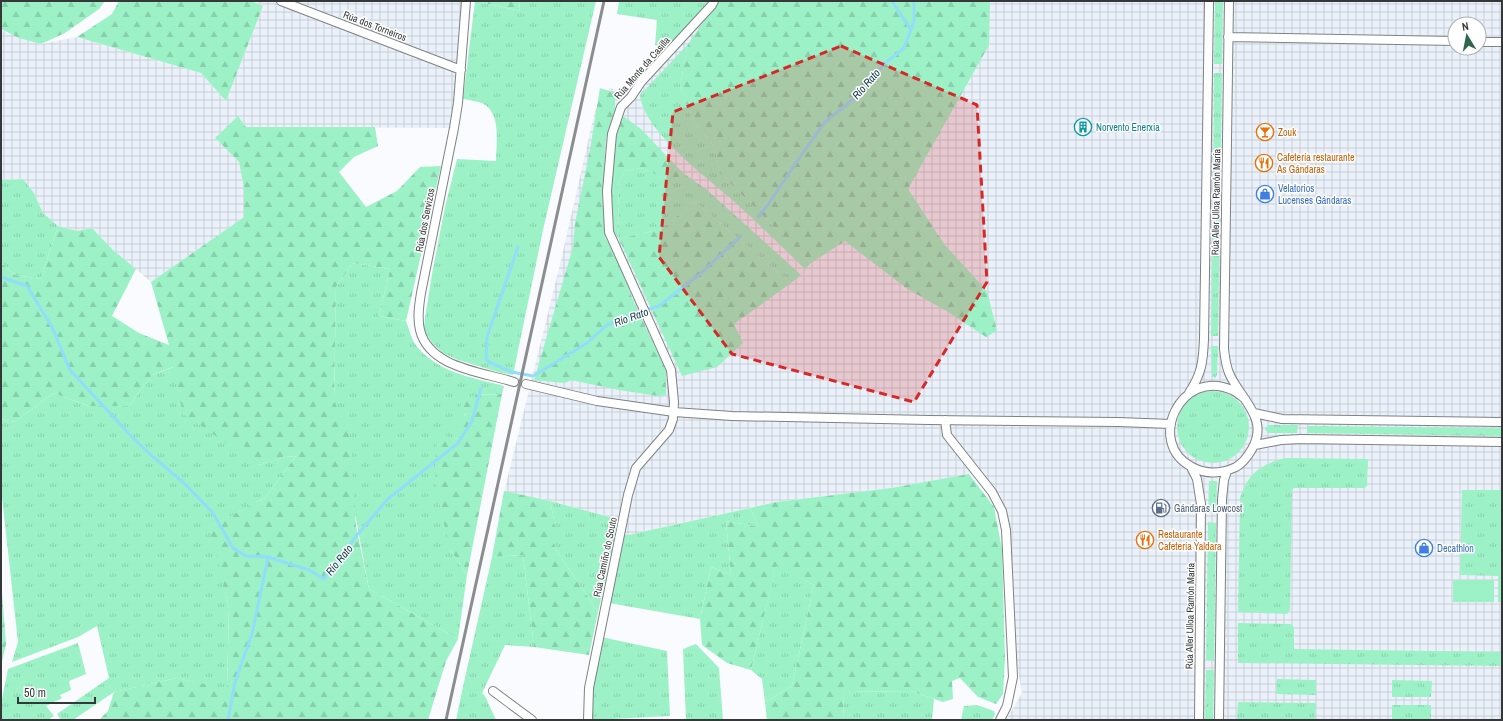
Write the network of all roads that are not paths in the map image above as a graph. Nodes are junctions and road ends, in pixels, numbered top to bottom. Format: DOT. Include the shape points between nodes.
graph roads {
  1 [pos="281,1"];
  2 [pos="466,1"];
  3 [pos="714,1"];
  4 [pos="1209,1"];
  5 [pos="1228,1"];
  6 [pos="1228,37"];
  7 [pos="1447,41"];
  8 [pos="1487,42"];
  9 [pos="1502,42"];
  10 [pos="461,70"];
  11 [pos="514,382"];
  12 [pos="526,384"];
  13 [pos="1189,393"];
  14 [pos="1245,399"];
  15 [pos="674,412"];
  16 [pos="1254,413"];
  17 [pos="944,420"];
  18 [pos="1502,422"];
  19 [pos="1171,424"];
  20 [pos="1502,442"];
  21 [pos="1255,445"];
  22 [pos="1191,466"];
  23 [pos="1227,471"];
  24 [pos="493,691"];
  25 [pos="532,720"];
  26 [pos="588,720"];
  27 [pos="1000,720"];
  28 [pos="1199,720"];
  29 [pos="1219,720"];
  1 -- 10 [label="street, Rúa dos Torneiros"];
  2 -- 10 [label="street, Rúa dos Servizos"];
  3 -- 15 [label="street, Rúa Monte da Casilla" via="621,107 612,134 607,190 609,232 671,370"];
  4 -- 13 [label="street, Rúa Aller Ulloa Ramón María" via="1204,339 1201,370"];
  5 -- 6 [label="street, Rúa Aller Ulloa Ramón María"];
  6 -- 7 [label="street"];
  6 -- 14 [label="street, Rúa Aller Ulloa Ramón María" via="1224,350 1229,374"];
  8 -- 9 [label="street"];
  10 -- 11 [label="street, Rúa dos Servizos" via="454,128 421,293 418,315 420,330 433,353 448,363"];
  12 -- 15 [label="street" via="597,401"];
  13 -- 14 [label="street, Rúa Aller Ulloa Ramón María" via="1203,387 1218,386 1232,390"];
  13 -- 19 [label="street, Rúa Aller Ulloa Ramón María" via="1176,407"];
  14 -- 16 [label="street, Rúa Aller Ulloa Ramón María"];
  15 -- 17 [label="street" via="732,416"];
  15 -- 26 [label="street, Rúa Camiño do Souto" via="669,430 636,468 628,495 589,688"];
  16 -- 18 [label="street" via="1282,419"];
  16 -- 21 [label="street, Rúa Aller Ulloa Ramón María" via="1257,423"];
  17 -- 19 [label="street"];
  17 -- 27 [label="street" via="947,435 992,492 1002,511 1006,530 1013,677 1008,706"];
  19 -- 22 [label="street, Rúa Aller Ulloa Ramón María" via="1173,446 1180,458"];
  20 -- 21 [label="street" via="1301,439"];
  21 -- 23 [label="street, Rúa Aller Ulloa Ramón María" via="1239,465"];
  22 -- 23 [label="street, Rúa Aller Ulloa Ramón María" via="1202,472"];
  22 -- 28 [label="street, Rúa Aller Ulloa Ramón María" via="1197,479 1201,504"];
  23 -- 29 [label="street" via="1222,498"];
  24 -- 25 [label="street"];
}
